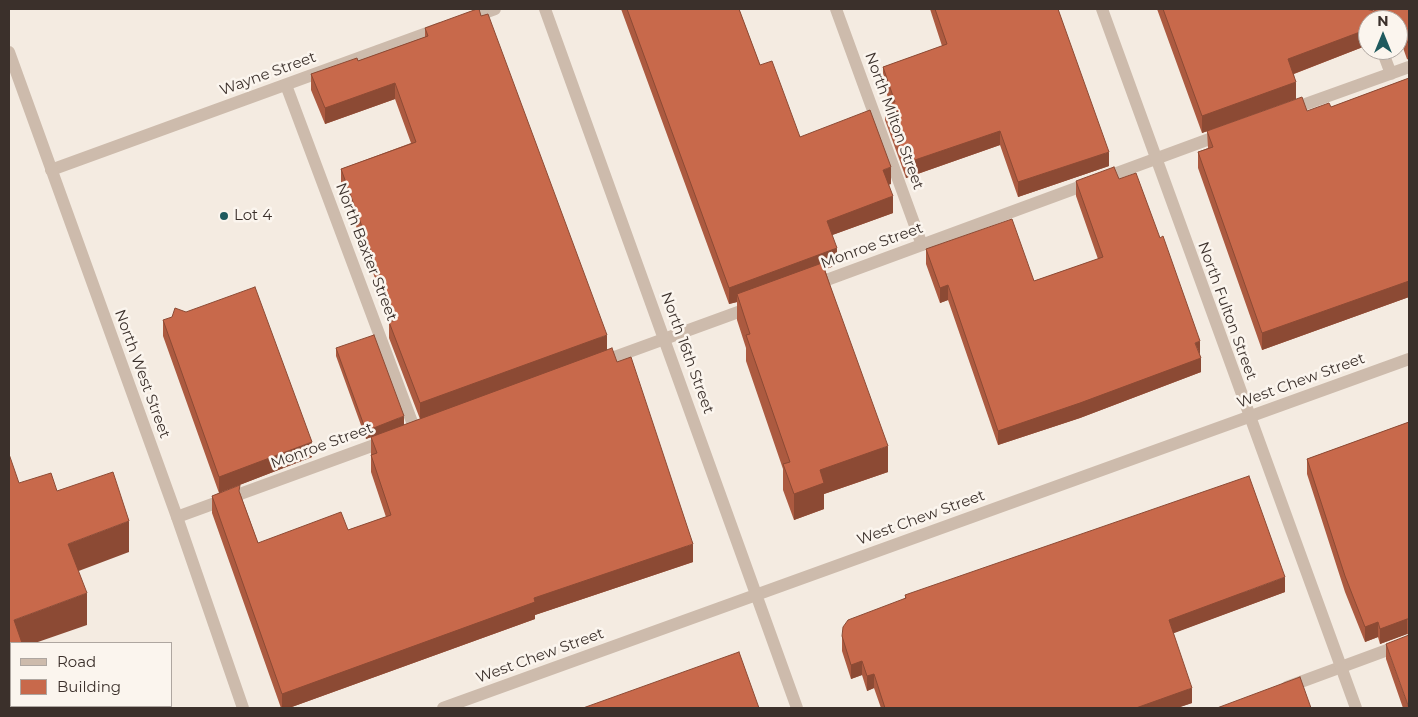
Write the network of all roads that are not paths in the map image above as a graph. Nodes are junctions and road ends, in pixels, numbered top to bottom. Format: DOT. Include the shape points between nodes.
graph roads {
  1 [pos="495,9"];
  2 [pos="546,9"];
  3 [pos="836,9"];
  4 [pos="1102,9"];
  5 [pos="9,52"];
  6 [pos="1386,60"];
  7 [pos="1409,67"];
  8 [pos="1391,74"];
  9 [pos="286,84"];
  10 [pos="1278,114"];
  11 [pos="1231,131"];
  12 [pos="1155,158"];
  13 [pos="51,170"];
  14 [pos="922,245"];
  15 [pos="803,288"];
  16 [pos="766,302"];
  17 [pos="664,339"];
  18 [pos="1409,359"];
  19 [pos="590,366"];
  20 [pos="1248,417"];
  21 [pos="410,432"];
  22 [pos="177,517"];
  23 [pos="756,595"];
  24 [pos="1409,642"];
  25 [pos="1341,668"];
  26 [pos="1276,692"];
  27 [pos="242,708"];
  28 [pos="443,708"];
  29 [pos="797,708"];
  30 [pos="1356,708"];
  1 -- 9 [label="street, Wayne Street"];
  2 -- 17 [label="street, North 16th Street"];
  3 -- 14 [label="street, North Milton Street"];
  4 -- 12 [label="street, North Fulton Street"];
  5 -- 13 [label="street, North West Street"];
  6 -- 8 [label="street"];
  7 -- 8 [label="street"];
  8 -- 10 [label="street"];
  9 -- 13 [label="street, Wayne Street"];
  9 -- 21 [label="street, North Baxter Street"];
  11 -- 12 [label="street, Monroe Street"];
  12 -- 14 [label="street, Monroe Street"];
  12 -- 20 [label="street, North Fulton Street"];
  13 -- 22 [label="street, North West Street"];
  14 -- 15 [label="street, Monroe Street"];
  16 -- 17 [label="street"];
  17 -- 19 [label="street"];
  17 -- 23 [label="street, North 16th Street"];
  18 -- 20 [label="street, West Chew Street"];
  20 -- 23 [label="street, West Chew Street"];
  20 -- 25 [label="street, North Fulton Street"];
  21 -- 22 [label="street, Monroe Street"];
  22 -- 27 [label="street, North West Street"];
  23 -- 28 [label="street, West Chew Street"];
  23 -- 29 [label="street, North 16th Street"];
  24 -- 25 [label="street"];
  25 -- 26 [label="street"];
  25 -- 30 [label="street, North Fulton Street"];
}
